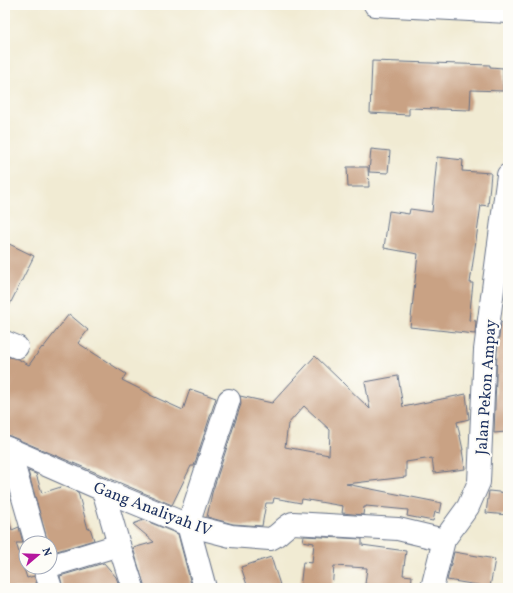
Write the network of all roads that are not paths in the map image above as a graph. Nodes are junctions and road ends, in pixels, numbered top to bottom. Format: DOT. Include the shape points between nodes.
graph roads {
  1 [pos="375,5"];
  2 [pos="508,12"];
  3 [pos="508,175"];
  4 [pos="229,400"];
  5 [pos="7,448"];
  6 [pos="103,490"];
  7 [pos="188,525"];
  8 [pos="34,535"];
  9 [pos="444,540"];
  10 [pos="118,545"];
  11 [pos="58,564"];
  12 [pos="47,575"];
  13 [pos="51,588"];
  14 [pos="133,588"];
  15 [pos="205,588"];
  16 [pos="432,588"];
  1 -- 2 [label="street"];
  3 -- 9 [label="street, Jalan Pekon Ampay" via="485,350 479,482 468,507"];
  4 -- 7 [label="street"];
  5 -- 6 [label="street, Gang Analiyah IV"];
  5 -- 8 [label="street"];
  6 -- 7 [label="street, Gang Analiyah IV"];
  6 -- 10 [label="street"];
  7 -- 9 [label="street, Gang Analiyah IV" via="231,536 270,539 293,523 398,529"];
  7 -- 15 [label="street"];
  9 -- 16 [label="street, Jalan Pekon Ampay"];
  10 -- 11 [label="street"];
  10 -- 14 [label="street"];
  12 -- 13 [label="street"];
}
